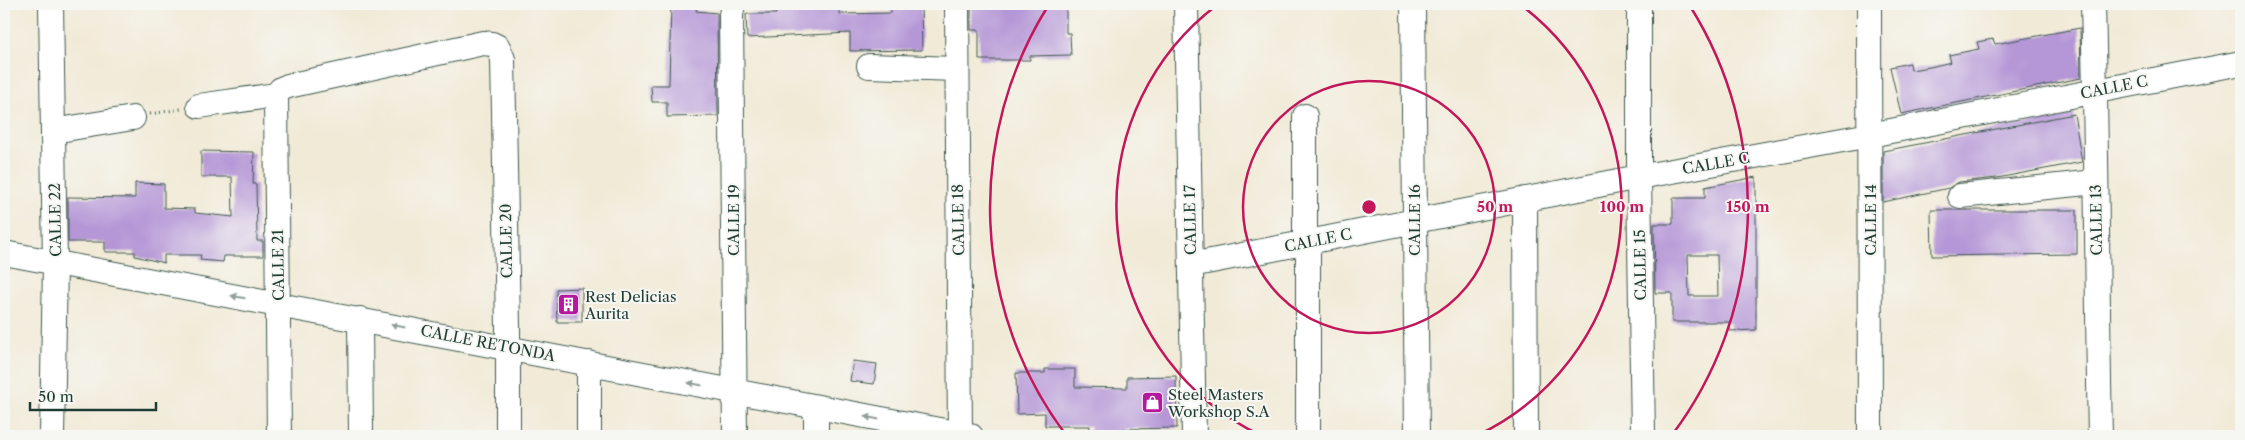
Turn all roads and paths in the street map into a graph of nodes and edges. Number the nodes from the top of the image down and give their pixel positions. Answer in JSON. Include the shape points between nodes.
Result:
{"nodes":[{"id":1,"x":51,"y":4,"type":"edge"},
{"id":2,"x":733,"y":4,"type":"edge"},
{"id":3,"x":957,"y":4,"type":"edge"},
{"id":4,"x":1186,"y":4,"type":"edge"},
{"id":5,"x":1413,"y":4,"type":"edge"},
{"id":6,"x":1639,"y":4,"type":"edge"},
{"id":7,"x":1869,"y":4,"type":"edge"},
{"id":8,"x":2093,"y":4,"type":"edge"},
{"id":9,"x":2241,"y":63,"type":"edge"},
{"id":10,"x":868,"y":66,"type":"dead end"},
{"id":11,"x":956,"y":69,"type":"junction"},
{"id":12,"x":2096,"y":90,"type":"junction"},
{"id":13,"x":276,"y":95,"type":"junction"},
{"id":14,"x":199,"y":106,"type":"joint"},
{"id":15,"x":1305,"y":116,"type":"dead end"},
{"id":16,"x":132,"y":118,"type":"joint"},
{"id":17,"x":53,"y":131,"type":"junction"},
{"id":18,"x":1870,"y":136,"type":"junction"},
{"id":19,"x":1639,"y":176,"type":"junction"},
{"id":20,"x":2096,"y":182,"type":"junction"},
{"id":21,"x":1960,"y":196,"type":"dead end"},
{"id":22,"x":1525,"y":199,"type":"junction"},
{"id":23,"x":1414,"y":220,"type":"junction"},
{"id":24,"x":1306,"y":242,"type":"junction"},
{"id":25,"x":4,"y":253,"type":"edge"},
{"id":26,"x":55,"y":263,"type":"junction"},
{"id":27,"x":1191,"y":265,"type":"junction"},
{"id":28,"x":279,"y":304,"type":"junction"},
{"id":29,"x":360,"y":319,"type":"junction"},
{"id":30,"x":508,"y":348,"type":"junction"},
{"id":31,"x":589,"y":362,"type":"junction"},
{"id":32,"x":734,"y":391,"type":"junction"},
{"id":33,"x":816,"y":407,"type":"junction"},
{"id":34,"x":52,"y":436,"type":"edge"},
{"id":35,"x":279,"y":436,"type":"edge"},
{"id":36,"x":361,"y":436,"type":"edge"},
{"id":37,"x":508,"y":436,"type":"edge"},
{"id":38,"x":588,"y":436,"type":"edge"},
{"id":39,"x":734,"y":436,"type":"edge"},
{"id":40,"x":816,"y":436,"type":"edge"},
{"id":41,"x":964,"y":436,"type":"edge"},
{"id":42,"x":1194,"y":436,"type":"edge"},
{"id":43,"x":1308,"y":436,"type":"edge"},
{"id":44,"x":1417,"y":436,"type":"edge"},
{"id":45,"x":1526,"y":436,"type":"edge"},
{"id":46,"x":1643,"y":436,"type":"edge"},
{"id":47,"x":1870,"y":436,"type":"edge"},
{"id":48,"x":2100,"y":436,"type":"edge"}],
"edges":[{"from":1,"to":17,"type":"street","name":"CALLE 22"},
{"from":2,"to":32,"type":"street","name":"CALLE 19"},
{"from":3,"to":11,"type":"street","name":"CALLE 18"},
{"from":4,"to":27,"type":"street","name":"CALLE 17"},
{"from":5,"to":23,"type":"street","name":"CALLE 16"},
{"from":6,"to":19,"type":"street","name":"CALLE 15"},
{"from":7,"to":18,"type":"street","name":"CALLE 14"},
{"from":8,"to":12,"type":"street","name":"CALLE 13"},
{"from":9,"to":12,"type":"street","name":"CALLE C"},
{"from":10,"to":11,"type":"street"},
{"from":11,"to":41,"type":"street","name":"CALLE 18"},
{"from":12,"to":18,"type":"street","name":"CALLE C"},
{"from":12,"to":20,"type":"street","name":"CALLE 13"},
{"from":13,"to":14,"type":"street"},
{"from":13,"to":28,"type":"street","name":"CALLE 21"},
{"from":13,"to":30,"type":"street","name":"CALLE 20","via":[[288,86],[483,44],[498,47],[502,59]]},
{"from":14,"to":16,"type":"path"},
{"from":15,"to":24,"type":"street"},
{"from":16,"to":17,"type":"street"},
{"from":17,"to":26,"type":"street","name":"CALLE 22"},
{"from":18,"to":19,"type":"street","name":"CALLE C"},
{"from":18,"to":47,"type":"street","name":"CALLE 14"},
{"from":19,"to":22,"type":"street","name":"CALLE C"},
{"from":19,"to":46,"type":"street","name":"CALLE 15"},
{"from":20,"to":21,"type":"street"},
{"from":20,"to":48,"type":"street","name":"CALLE 13"},
{"from":22,"to":23,"type":"street","name":"CALLE C"},
{"from":22,"to":45,"type":"street"},
{"from":23,"to":24,"type":"street","name":"CALLE C"},
{"from":23,"to":44,"type":"street","name":"CALLE 16"},
{"from":24,"to":27,"type":"street","name":"CALLE C"},
{"from":24,"to":43,"type":"street"},
{"from":25,"to":26,"type":"street","name":"CALLE RETONDA"},
{"from":28,"to":26,"type":"street","name":"CALLE RETONDA","one_way":true},
{"from":26,"to":34,"type":"street","name":"CALLE 22"},
{"from":27,"to":42,"type":"street","name":"CALLE 17"},
{"from":28,"to":29,"type":"street","name":"CALLE RETONDA"},
{"from":28,"to":35,"type":"street","name":"CALLE 21"},
{"from":30,"to":29,"type":"street","name":"CALLE RETONDA","one_way":true},
{"from":29,"to":36,"type":"street"},
{"from":30,"to":31,"type":"street","name":"CALLE RETONDA"},
{"from":30,"to":37,"type":"street","name":"CALLE 20"},
{"from":32,"to":31,"type":"street","name":"CALLE RETONDA","one_way":true},
{"from":31,"to":38,"type":"street"},
{"from":32,"to":33,"type":"street","name":"CALLE RETONDA"},
{"from":32,"to":39,"type":"street","name":"CALLE 19"},
{"from":33,"to":40,"type":"street"},
{"from":41,"to":33,"type":"street","name":"CALLE RETONDA","one_way":true}]}
